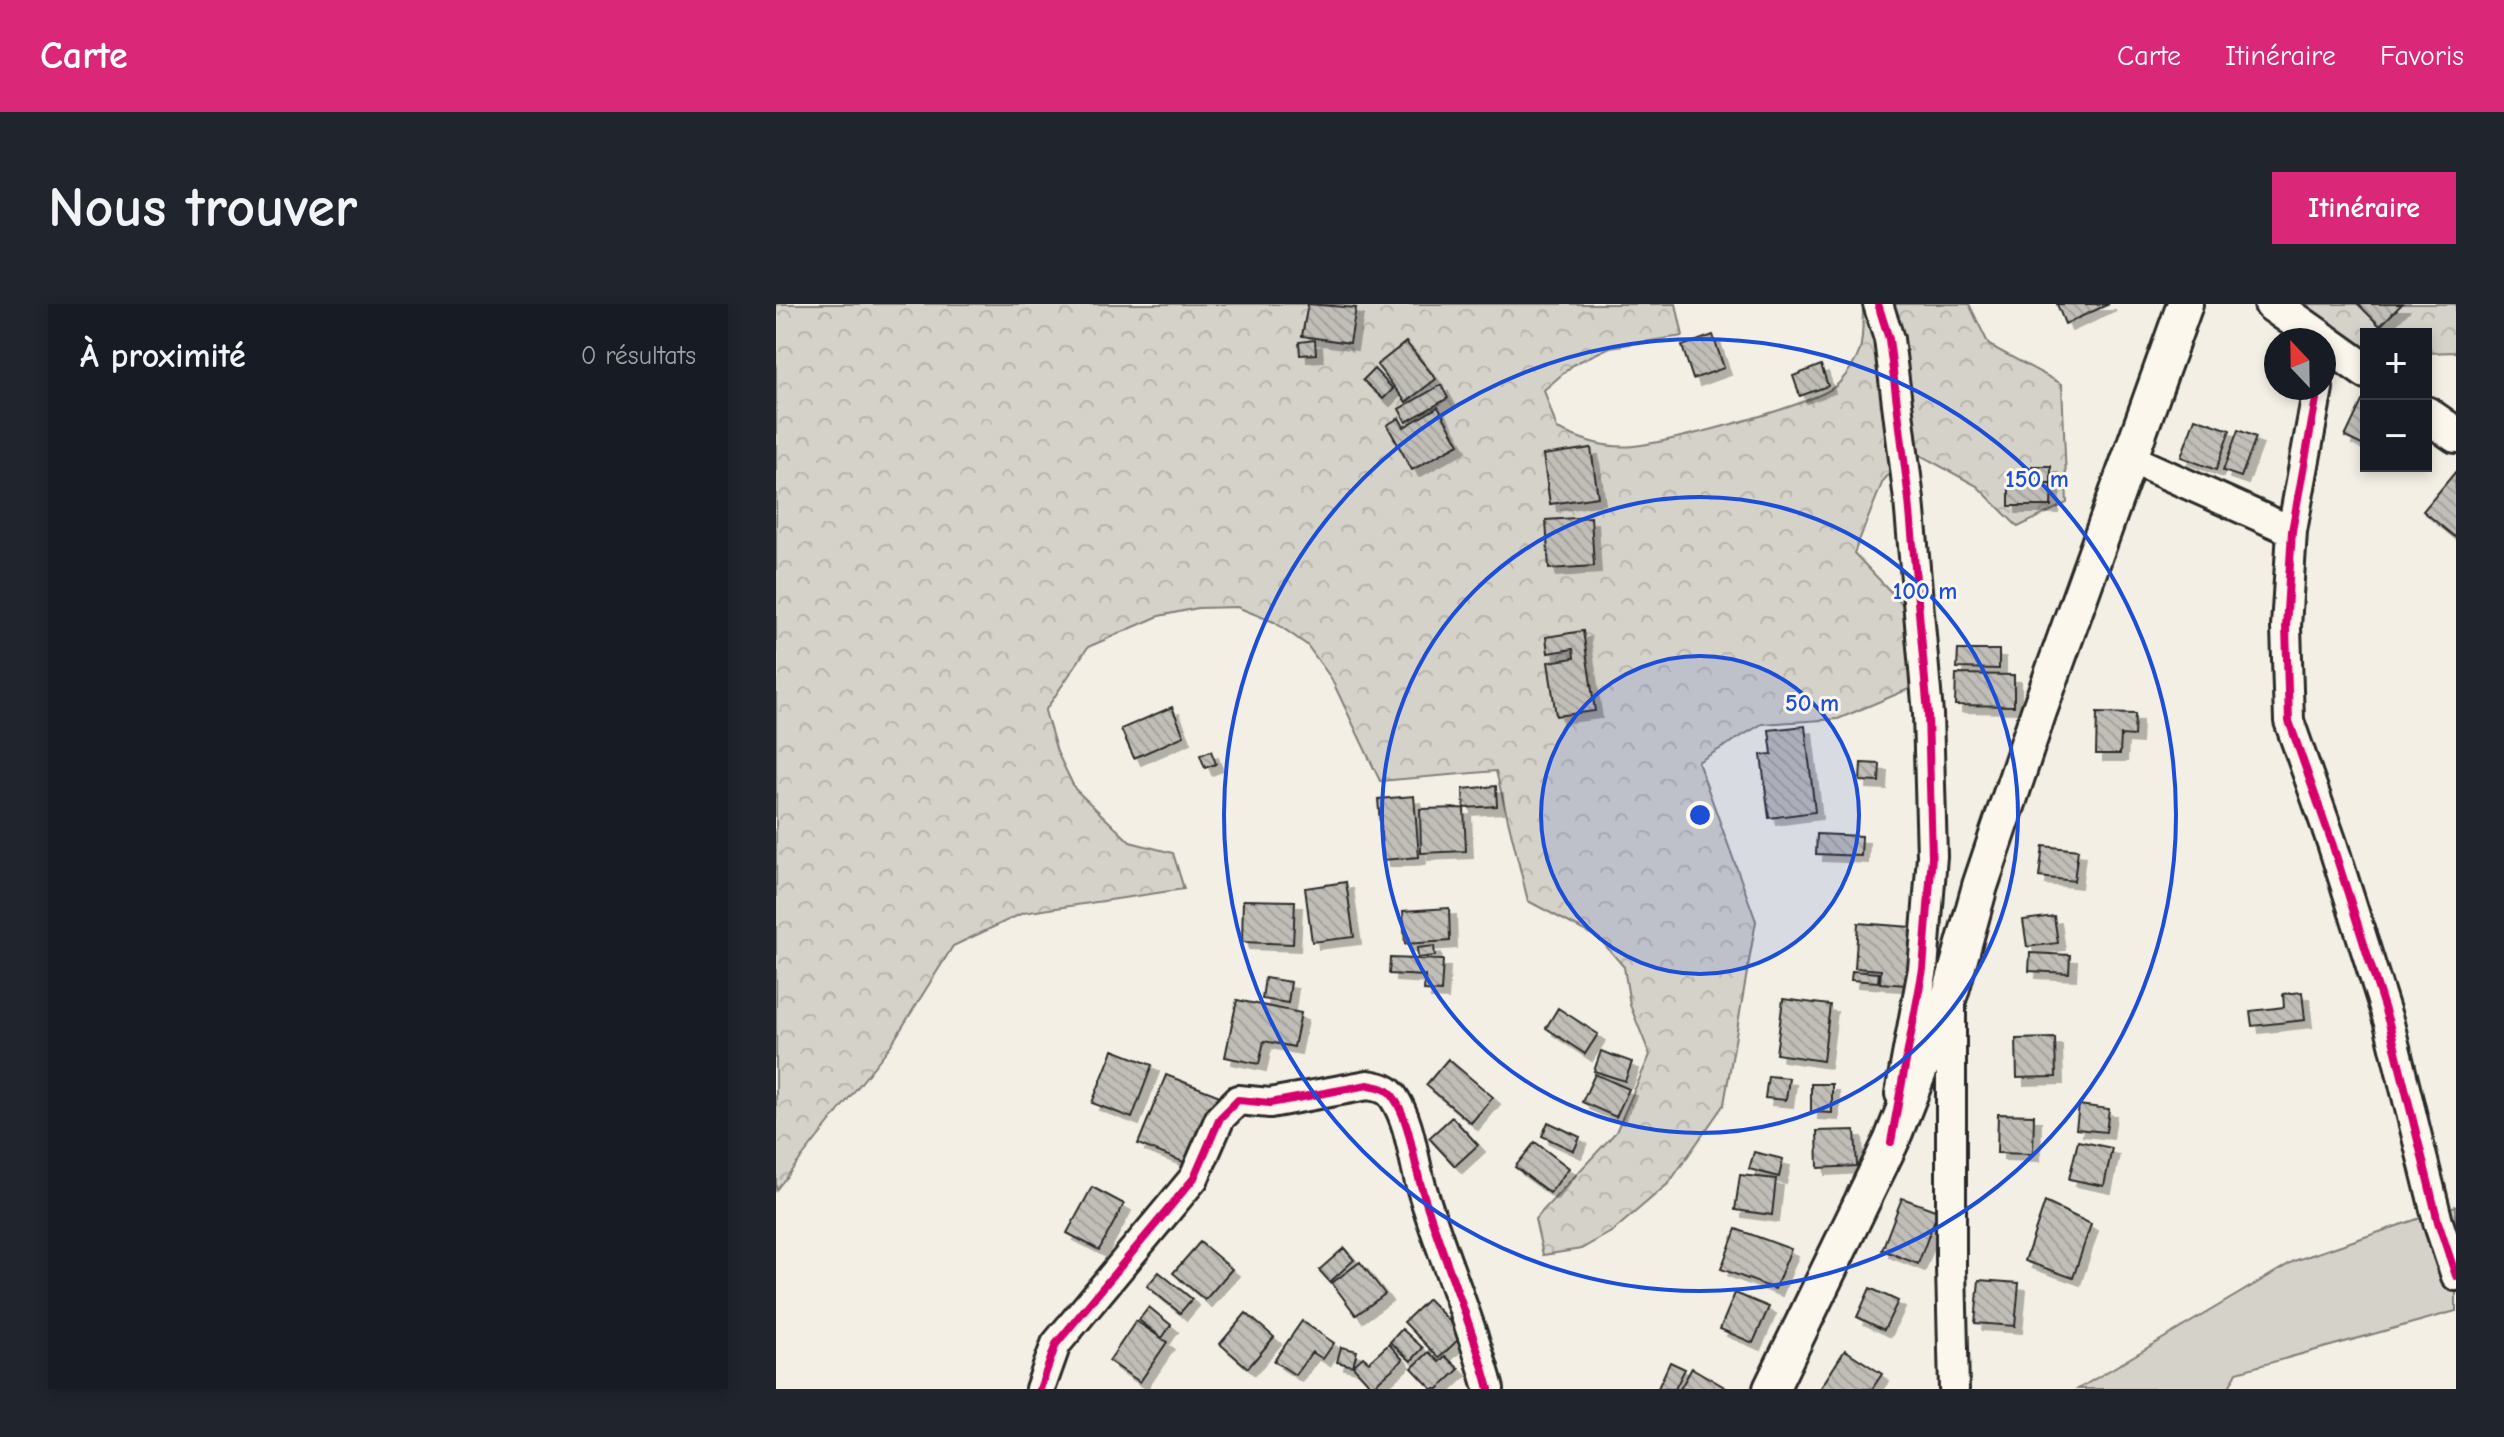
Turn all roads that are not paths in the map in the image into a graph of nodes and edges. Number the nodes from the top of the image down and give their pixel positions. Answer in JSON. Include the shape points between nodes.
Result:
{"nodes":[{"id":1,"x":1878,"y":304,"type":"edge"},
{"id":2,"x":2185,"y":304,"type":"edge"},
{"id":3,"x":2272,"y":304,"type":"edge"},
{"id":4,"x":2302,"y":328,"type":"edge"},
{"id":5,"x":2336,"y":352,"type":"edge"},
{"id":6,"x":2360,"y":367,"type":"edge"},
{"id":7,"x":2316,"y":400,"type":"edge"},
{"id":8,"x":2432,"y":418,"type":"edge"},
{"id":9,"x":2456,"y":435,"type":"edge"},
{"id":10,"x":2131,"y":459,"type":"junction"},
{"id":11,"x":2292,"y":531,"type":"junction"},
{"id":12,"x":1951,"y":991,"type":"junction"},
{"id":13,"x":1891,"y":1142,"type":"junction"},
{"id":14,"x":2456,"y":1276,"type":"edge"},
{"id":15,"x":1040,"y":1389,"type":"edge"},
{"id":16,"x":1489,"y":1389,"type":"edge"},
{"id":17,"x":1771,"y":1389,"type":"edge"},
{"id":18,"x":1954,"y":1389,"type":"edge"}],
"edges":[{"from":1,"to":13,"type":"street","via":[[1889,339],[1909,500],[1928,714],[1932,856],[1923,969]]},
{"from":2,"to":10,"type":"main road"},
{"from":3,"to":4,"type":"main road"},
{"from":5,"to":6,"type":"main road"},
{"from":7,"to":11,"type":"street"},
{"from":8,"to":9,"type":"main road"},
{"from":10,"to":11,"type":"street"},
{"from":10,"to":12,"type":"main road","via":[[2029,740]]},
{"from":11,"to":14,"type":"street","via":[[2286,627],[2289,721],[2389,1023]]},
{"from":12,"to":13,"type":"main road"},
{"from":12,"to":18,"type":"street"},
{"from":13,"to":17,"type":"main road"},
{"from":15,"to":16,"type":"street","via":[[1056,1344],[1194,1178],[1220,1118],[1238,1100],[1270,1103],[1368,1085],[1393,1095],[1401,1110]]}]}
